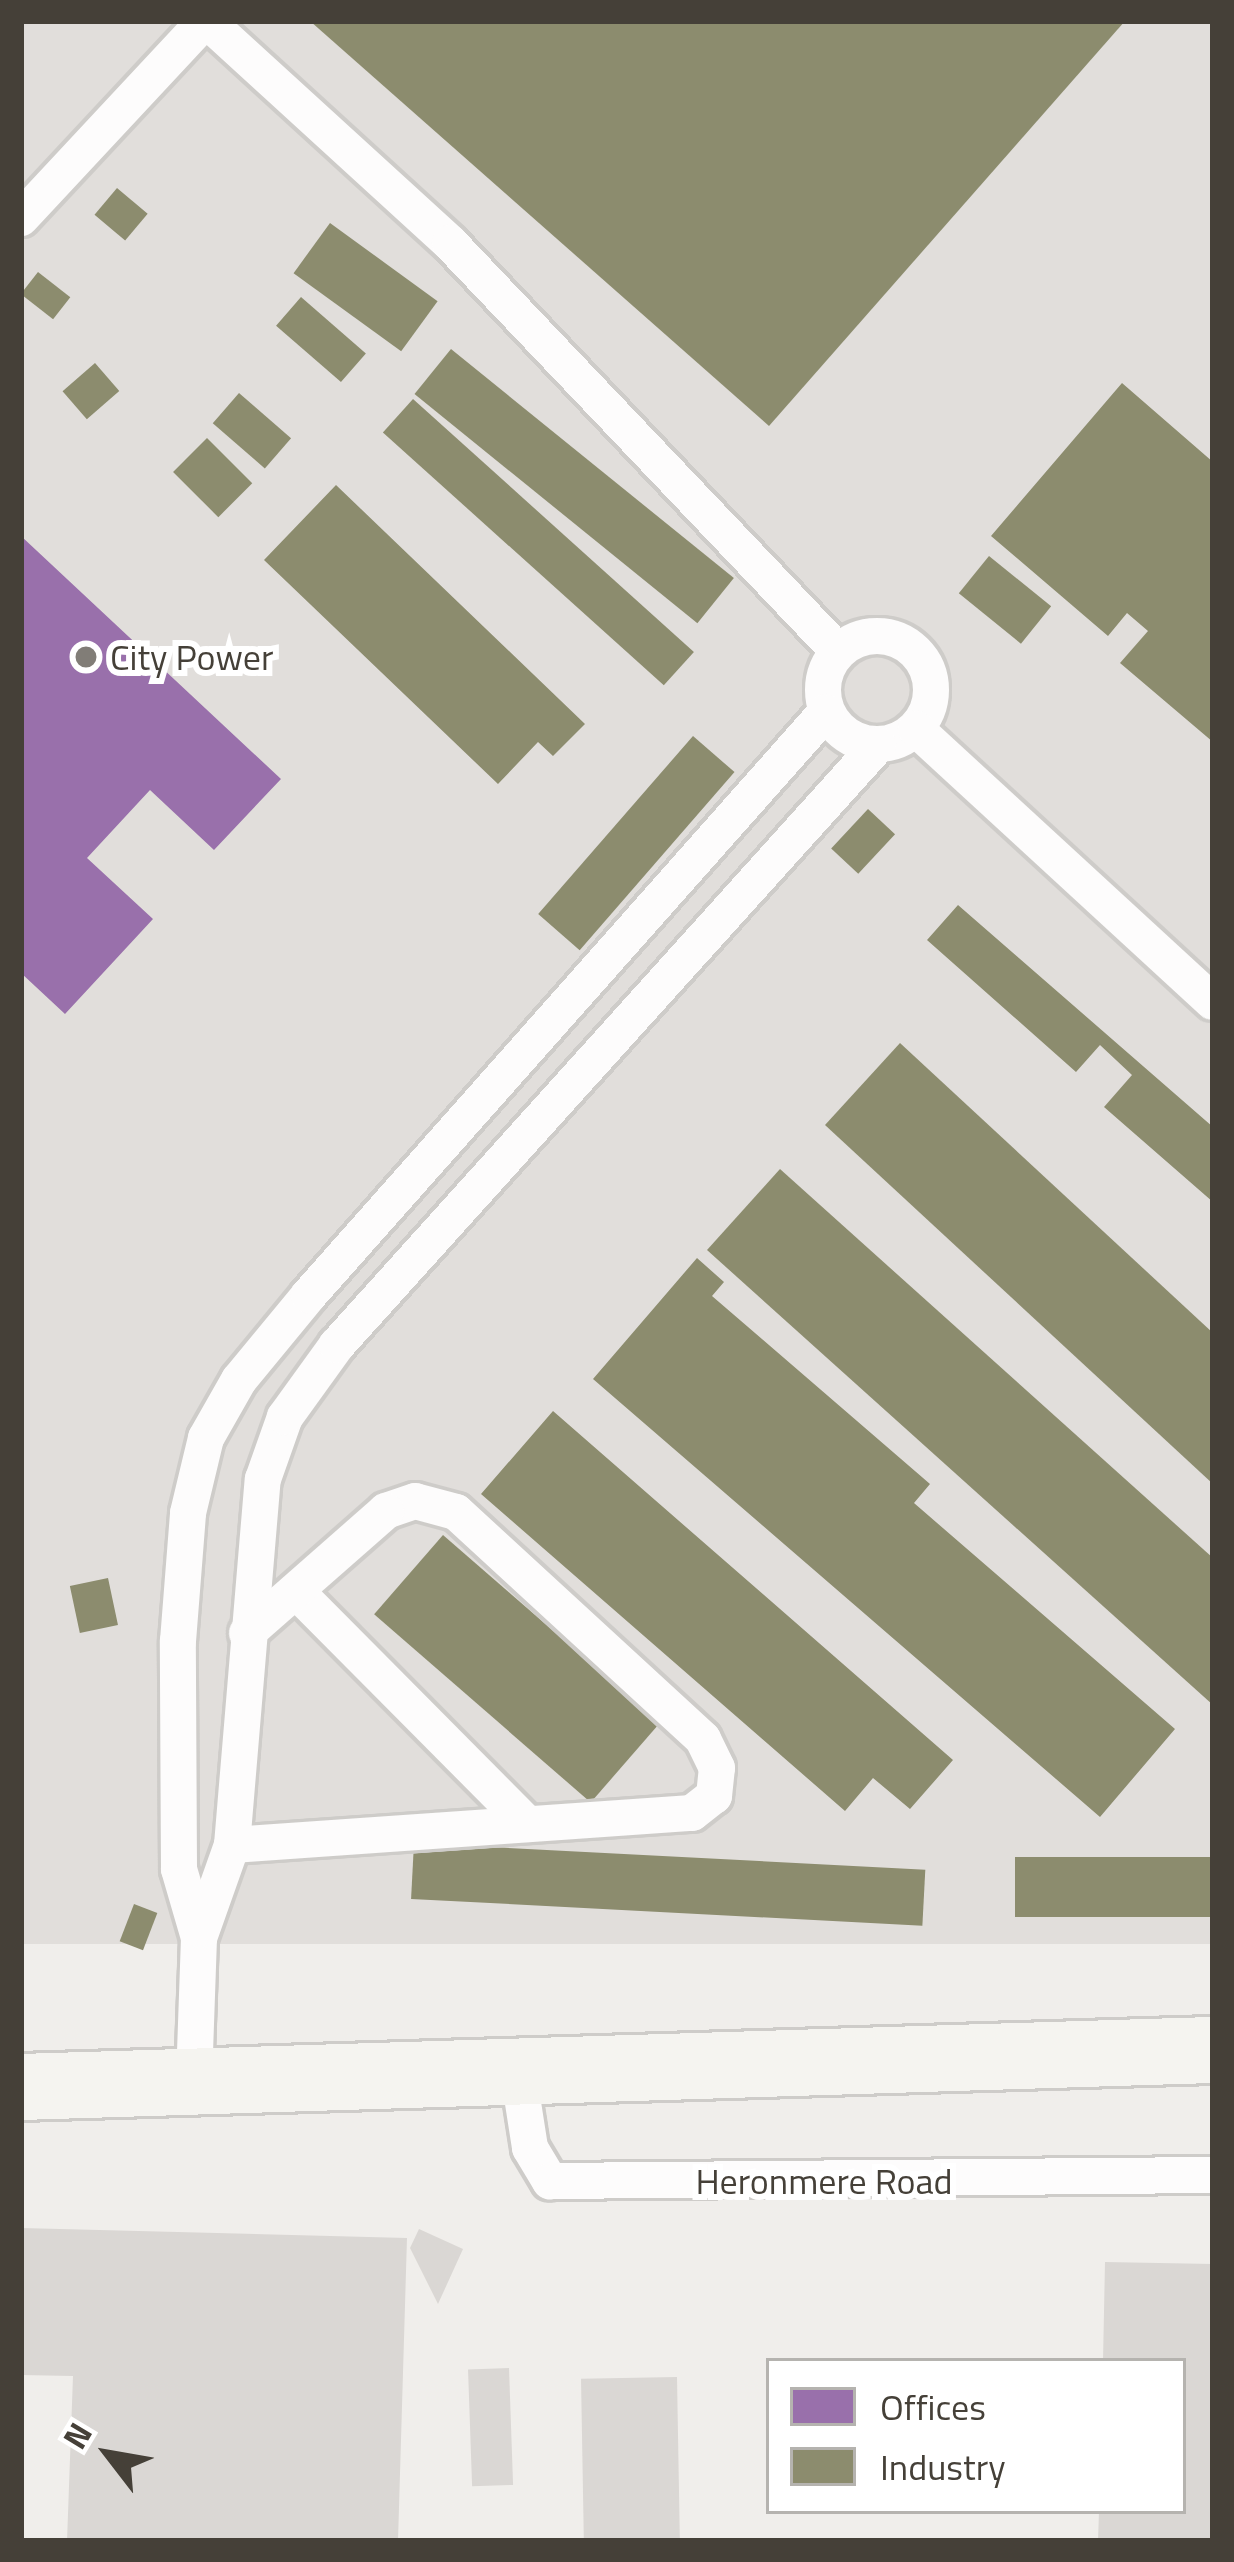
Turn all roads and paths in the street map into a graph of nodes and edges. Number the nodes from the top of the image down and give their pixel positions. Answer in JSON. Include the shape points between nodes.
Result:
{"nodes":[{"id":1,"x":206,"y":21,"type":"edge"},
{"id":2,"x":21,"y":218,"type":"edge"},
{"id":3,"x":838,"y":651,"type":"junction"},
{"id":4,"x":826,"y":712,"type":"junction"},
{"id":5,"x":916,"y":729,"type":"junction"},
{"id":6,"x":878,"y":745,"type":"junction"},
{"id":7,"x":1211,"y":998,"type":"edge"},
{"id":8,"x":296,"y":1591,"type":"junction"},
{"id":9,"x":247,"y":1633,"type":"junction"},
{"id":10,"x":527,"y":1824,"type":"junction"},
{"id":11,"x":232,"y":1845,"type":"junction"},
{"id":12,"x":200,"y":1938,"type":"junction"},
{"id":13,"x":1213,"y":2050,"type":"edge"},
{"id":14,"x":518,"y":2072,"type":"junction"},
{"id":15,"x":194,"y":2081,"type":"junction"},
{"id":16,"x":21,"y":2087,"type":"edge"},
{"id":17,"x":1213,"y":2175,"type":"edge"}],
"edges":[{"from":1,"to":2,"type":"lane"},
{"from":1,"to":3,"type":"lane","via":[[450,243]]},
{"from":3,"to":4,"type":"lane","via":[[826,670]]},
{"from":3,"to":5,"type":"lane","via":[[877,635],[916,650],[932,690]]},
{"from":4,"to":6,"type":"lane","via":[[856,741]]},
{"from":4,"to":12,"type":"lane","via":[[309,1295],[238,1380],[206,1438],[188,1513],[178,1640],[179,1869]]},
{"from":5,"to":6,"type":"lane"},
{"from":5,"to":7,"type":"lane"},
{"from":6,"to":9,"type":"lane","via":[[337,1345],[285,1417],[263,1479]]},
{"from":8,"to":9,"type":"lane"},
{"from":8,"to":10,"type":"lane"},
{"from":8,"to":10,"type":"lane","via":[[386,1511],[415,1501],[456,1512],[703,1739],[717,1768],[714,1796],[692,1813]]},
{"from":9,"to":11,"type":"lane"},
{"from":10,"to":11,"type":"lane"},
{"from":11,"to":12,"type":"lane"},
{"from":12,"to":15,"type":"lane"},
{"from":13,"to":14,"type":"street"},
{"from":14,"to":15,"type":"street"},
{"from":14,"to":17,"type":"lane","name":"Heronmere Road","via":[[530,2148],[550,2181]]},
{"from":15,"to":16,"type":"street"}]}
